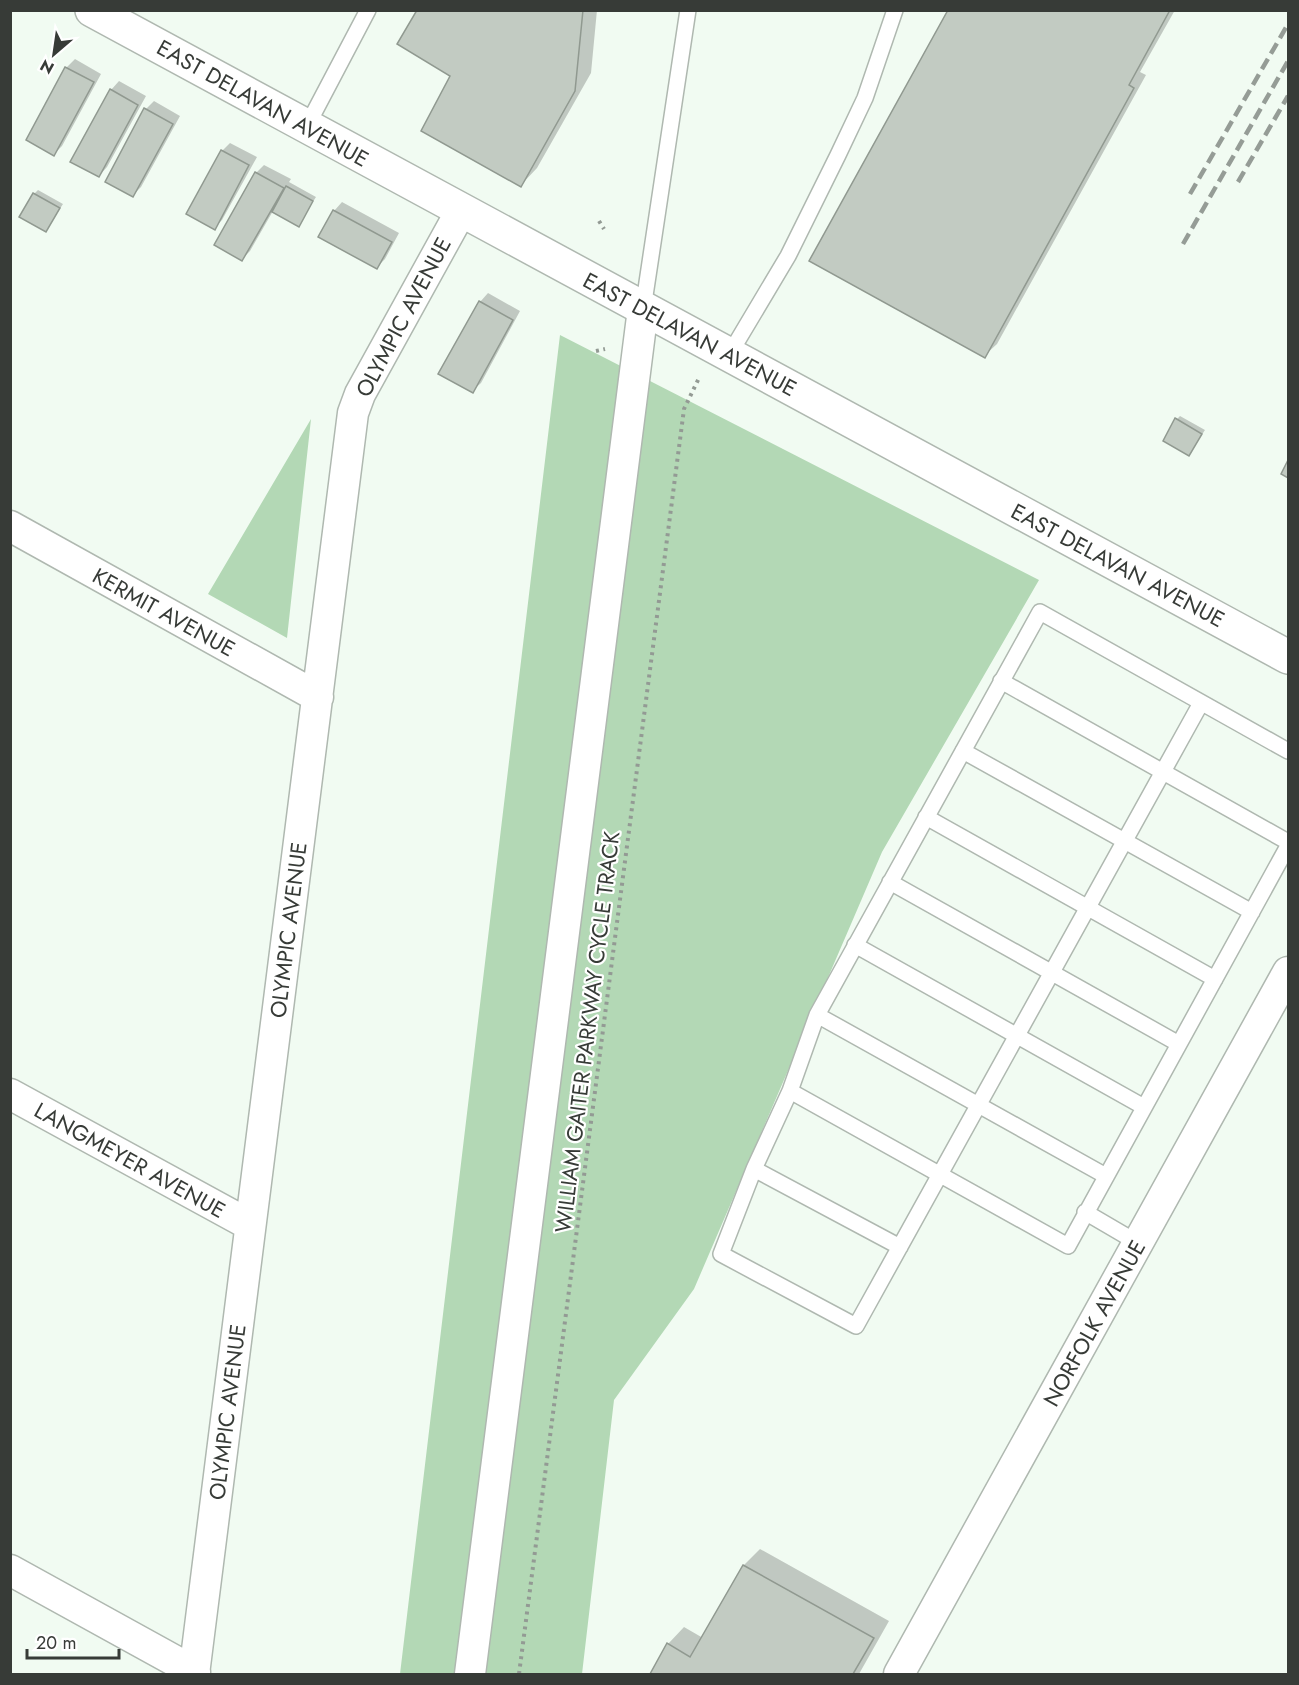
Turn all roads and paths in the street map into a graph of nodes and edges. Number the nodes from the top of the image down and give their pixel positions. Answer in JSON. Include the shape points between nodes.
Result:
{"nodes":[{"id":1,"x":92,"y":10,"type":"edge"},
{"id":2,"x":368,"y":10,"type":"edge"},
{"id":3,"x":688,"y":10,"type":"edge"},
{"id":4,"x":895,"y":10,"type":"edge"},
{"id":5,"x":307,"y":126,"type":"junction"},
{"id":6,"x":460,"y":211,"type":"junction"},
{"id":7,"x":599,"y":220,"type":"dead end"},
{"id":8,"x":604,"y":229,"type":"dead end"},
{"id":9,"x":644,"y":309,"type":"junction"},
{"id":10,"x":605,"y":349,"type":"dead end"},
{"id":11,"x":596,"y":351,"type":"dead end"},
{"id":12,"x":729,"y":355,"type":"junction"},
{"id":13,"x":690,"y":394,"type":"dead end"},
{"id":14,"x":10,"y":526,"type":"edge"},
{"id":15,"x":1288,"y":657,"type":"edge"},
{"id":16,"x":1001,"y":681,"type":"junction"},
{"id":17,"x":318,"y":698,"type":"junction"},
{"id":18,"x":1201,"y":703,"type":"junction"},
{"id":19,"x":963,"y":751,"type":"junction"},
{"id":20,"x":1288,"y":751,"type":"edge"},
{"id":21,"x":1162,"y":772,"type":"junction"},
{"id":22,"x":926,"y":817,"type":"junction"},
{"id":23,"x":1124,"y":842,"type":"junction"},
{"id":24,"x":1288,"y":844,"type":"edge"},
{"id":25,"x":1285,"y":862,"type":"edge"},
{"id":26,"x":890,"y":882,"type":"junction"},
{"id":27,"x":1087,"y":908,"type":"junction"},
{"id":28,"x":1252,"y":912,"type":"junction"},
{"id":29,"x":855,"y":945,"type":"junction"},
{"id":30,"x":1288,"y":972,"type":"edge"},
{"id":31,"x":1051,"y":973,"type":"junction"},
{"id":32,"x":1215,"y":979,"type":"junction"},
{"id":33,"x":817,"y":1015,"type":"junction"},
{"id":34,"x":1017,"y":1036,"type":"junction"},
{"id":35,"x":1179,"y":1044,"type":"junction"},
{"id":36,"x":790,"y":1091,"type":"junction"},
{"id":37,"x":10,"y":1094,"type":"edge"},
{"id":38,"x":978,"y":1106,"type":"junction"},
{"id":39,"x":1144,"y":1107,"type":"junction"},
{"id":40,"x":754,"y":1169,"type":"junction"},
{"id":41,"x":939,"y":1175,"type":"junction"},
{"id":42,"x":1106,"y":1176,"type":"junction"},
{"id":43,"x":1085,"y":1212,"type":"junction"},
{"id":44,"x":250,"y":1225,"type":"junction"},
{"id":45,"x":1138,"y":1243,"type":"junction"},
{"id":46,"x":900,"y":1247,"type":"junction"},
{"id":47,"x":10,"y":1570,"type":"edge"},
{"id":48,"x":194,"y":1673,"type":"edge"},
{"id":49,"x":471,"y":1674,"type":"edge"},
{"id":50,"x":519,"y":1674,"type":"edge"},
{"id":51,"x":898,"y":1674,"type":"edge"}],
"edges":[{"from":1,"to":5,"type":"street","name":"EAST DELAVAN AVENUE"},
{"from":2,"to":5,"type":"lane"},
{"from":3,"to":9,"type":"lane"},
{"from":4,"to":12,"type":"lane","via":[[865,98],[838,155],[788,256]]},
{"from":5,"to":6,"type":"street","name":"EAST DELAVAN AVENUE"},
{"from":6,"to":9,"type":"street","name":"EAST DELAVAN AVENUE"},
{"from":6,"to":17,"type":"street","name":"OLYMPIC AVENUE","via":[[353,413]]},
{"from":7,"to":8,"type":"path"},
{"from":9,"to":12,"type":"street","name":"EAST DELAVAN AVENUE"},
{"from":9,"to":49,"type":"street"},
{"from":10,"to":11,"type":"path"},
{"from":12,"to":15,"type":"street","name":"EAST DELAVAN AVENUE"},
{"from":13,"to":50,"type":"path","name":"WILLIAM GAITER PARKWAY CYCLE TRACK","via":[[684,409]]},
{"from":14,"to":17,"type":"street","name":"KERMIT AVENUE"},
{"from":16,"to":18,"type":"lane","via":[[1040,612]]},
{"from":16,"to":19,"type":"lane"},
{"from":16,"to":21,"type":"lane"},
{"from":17,"to":44,"type":"street","name":"OLYMPIC AVENUE"},
{"from":18,"to":20,"type":"lane"},
{"from":18,"to":21,"type":"lane"},
{"from":19,"to":22,"type":"lane"},
{"from":19,"to":23,"type":"lane"},
{"from":21,"to":23,"type":"lane"},
{"from":21,"to":24,"type":"lane"},
{"from":22,"to":26,"type":"lane"},
{"from":22,"to":27,"type":"lane"},
{"from":23,"to":27,"type":"lane"},
{"from":23,"to":28,"type":"lane"},
{"from":24,"to":25,"type":"lane"},
{"from":25,"to":28,"type":"lane"},
{"from":26,"to":29,"type":"lane"},
{"from":26,"to":31,"type":"lane"},
{"from":27,"to":31,"type":"lane"},
{"from":27,"to":32,"type":"lane"},
{"from":28,"to":32,"type":"lane"},
{"from":29,"to":33,"type":"lane"},
{"from":29,"to":34,"type":"lane"},
{"from":30,"to":45,"type":"street","name":"NORFOLK AVENUE"},
{"from":31,"to":34,"type":"lane"},
{"from":31,"to":35,"type":"lane"},
{"from":32,"to":35,"type":"lane"},
{"from":33,"to":36,"type":"lane"},
{"from":33,"to":38,"type":"lane"},
{"from":34,"to":38,"type":"lane"},
{"from":34,"to":39,"type":"lane"},
{"from":35,"to":39,"type":"lane"},
{"from":36,"to":40,"type":"lane"},
{"from":36,"to":41,"type":"lane"},
{"from":37,"to":44,"type":"street","name":"LANGMEYER AVENUE"},
{"from":38,"to":41,"type":"lane"},
{"from":38,"to":42,"type":"lane"},
{"from":39,"to":42,"type":"lane"},
{"from":40,"to":46,"type":"lane"},
{"from":40,"to":46,"type":"lane","via":[[721,1254],[856,1326]]},
{"from":41,"to":43,"type":"lane","via":[[1068,1246]]},
{"from":41,"to":46,"type":"lane"},
{"from":42,"to":43,"type":"lane"},
{"from":43,"to":45,"type":"lane"},
{"from":44,"to":48,"type":"street","name":"OLYMPIC AVENUE"},
{"from":45,"to":51,"type":"street","name":"NORFOLK AVENUE"},
{"from":47,"to":48,"type":"street"}]}
